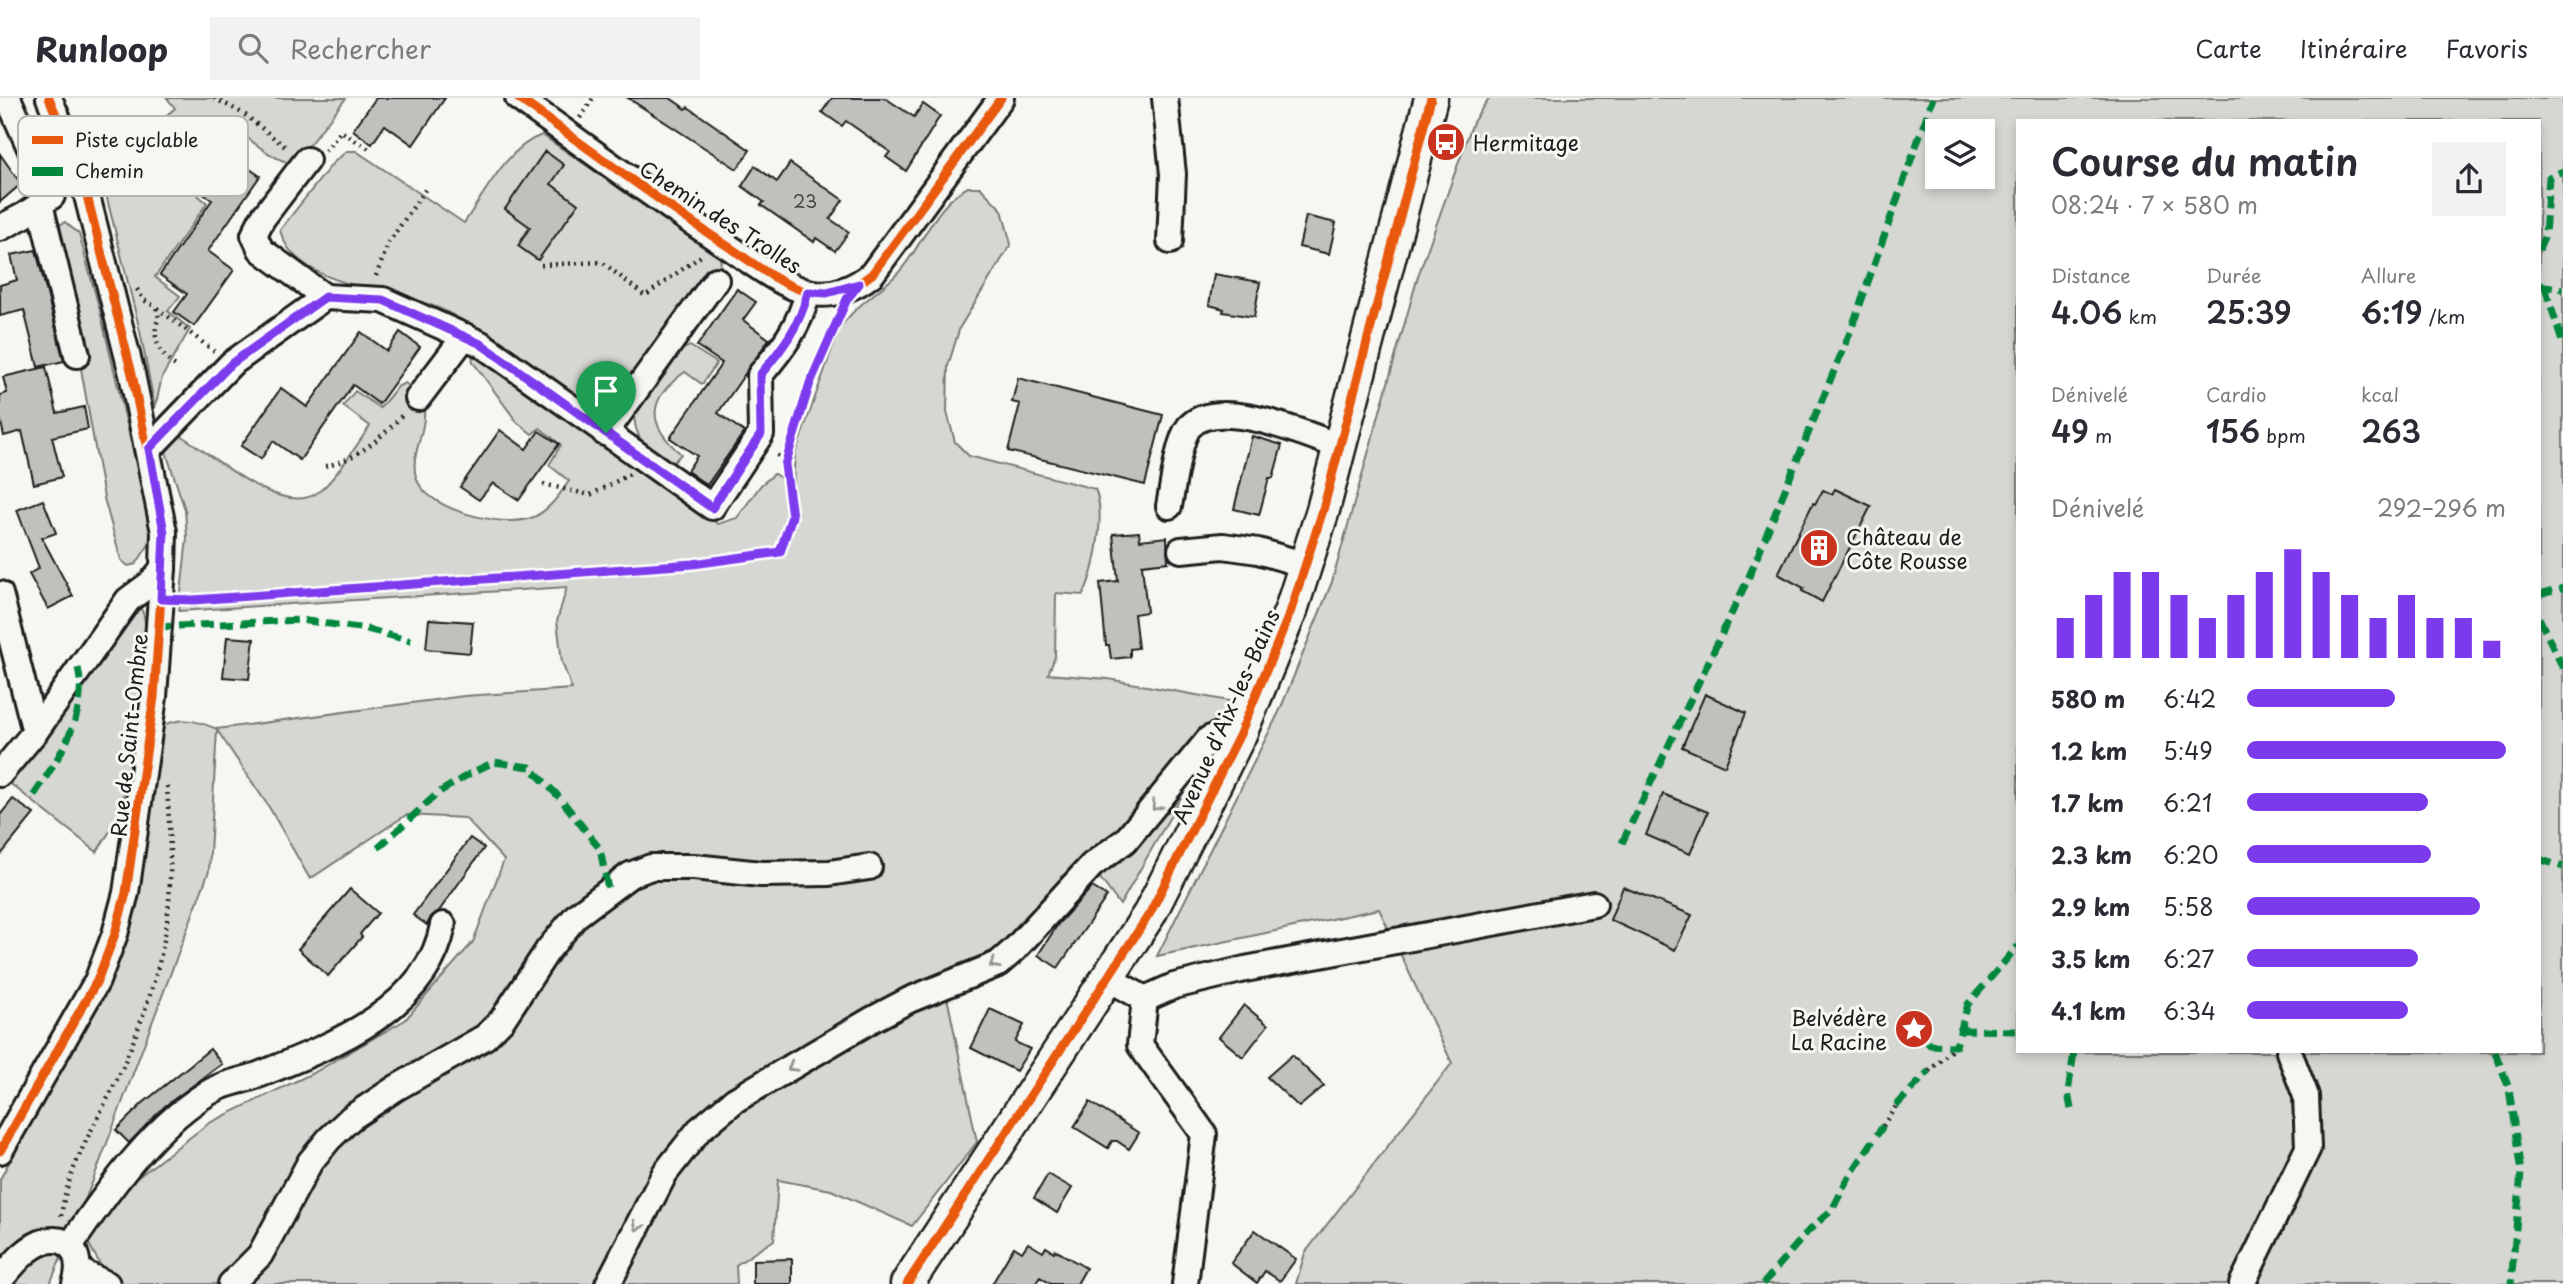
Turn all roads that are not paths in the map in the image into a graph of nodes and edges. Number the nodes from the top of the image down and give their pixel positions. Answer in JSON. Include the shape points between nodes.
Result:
{"nodes":[{"id":1,"x":8,"y":98,"type":"edge"},
{"id":2,"x":49,"y":98,"type":"edge"},
{"id":3,"x":519,"y":98,"type":"edge"},
{"id":4,"x":1001,"y":98,"type":"edge"},
{"id":5,"x":1165,"y":98,"type":"edge"},
{"id":6,"x":1431,"y":98,"type":"edge"},
{"id":7,"x":57,"y":116,"type":"edge"},
{"id":8,"x":18,"y":126,"type":"edge"},
{"id":9,"x":307,"y":160,"type":"road end"},
{"id":10,"x":44,"y":196,"type":"edge"},
{"id":11,"x":51,"y":196,"type":"edge"},
{"id":12,"x":87,"y":196,"type":"edge"},
{"id":13,"x":45,"y":200,"type":"junction"},
{"id":14,"x":0,"y":228,"type":"edge"},
{"id":15,"x":1170,"y":241,"type":"dead end"},
{"id":16,"x":716,"y":280,"type":"dead end"},
{"id":17,"x":808,"y":292,"type":"junction"},
{"id":18,"x":325,"y":297,"type":"junction"},
{"id":19,"x":465,"y":337,"type":"junction"},
{"id":20,"x":77,"y":355,"type":"dead end"},
{"id":21,"x":418,"y":398,"type":"road end"},
{"id":22,"x":606,"y":433,"type":"junction"},
{"id":23,"x":1339,"y":446,"type":"junction"},
{"id":24,"x":149,"y":449,"type":"junction"},
{"id":25,"x":1169,"y":506,"type":"dead end"},
{"id":26,"x":1181,"y":550,"type":"dead end"},
{"id":27,"x":1306,"y":565,"type":"junction"},
{"id":28,"x":163,"y":568,"type":"junction"},
{"id":29,"x":0,"y":594,"type":"edge"},
{"id":30,"x":35,"y":732,"type":"junction"},
{"id":31,"x":1240,"y":734,"type":"junction"},
{"id":32,"x":1,"y":772,"type":"edge"},
{"id":33,"x":869,"y":867,"type":"dead end"},
{"id":34,"x":1594,"y":904,"type":"dead end"},
{"id":35,"x":443,"y":925,"type":"dead end"},
{"id":36,"x":1110,"y":979,"type":"junction"},
{"id":37,"x":1145,"y":999,"type":"junction"},
{"id":38,"x":2289,"y":1053,"type":"edge"},
{"id":39,"x":0,"y":1151,"type":"edge"},
{"id":40,"x":65,"y":1244,"type":"junction"},
{"id":41,"x":77,"y":1277,"type":"edge"},
{"id":42,"x":0,"y":1280,"type":"edge"},
{"id":43,"x":107,"y":1284,"type":"edge"},
{"id":44,"x":231,"y":1284,"type":"edge"},
{"id":45,"x":608,"y":1284,"type":"edge"},
{"id":46,"x":907,"y":1284,"type":"edge"},
{"id":47,"x":1185,"y":1284,"type":"edge"},
{"id":48,"x":2242,"y":1284,"type":"edge"}],
"edges":[{"from":1,"to":8,"type":"street"},
{"from":2,"to":7,"type":"street","name":"Rue de Saint-Ombre"},
{"from":3,"to":17,"type":"street","name":"Chemin des Trolles","via":[[710,235]]},
{"from":4,"to":17,"type":"street","name":"Chemin des Trolles","via":[[883,262],[859,284],[827,293]]},
{"from":5,"to":15,"type":"street","via":[[1172,174]]},
{"from":6,"to":23,"type":"main road","name":"Avenue d'Aix-les-Bains"},
{"from":9,"to":18,"type":"street","via":[[254,235],[261,250]]},
{"from":10,"to":13,"type":"street"},
{"from":11,"to":13,"type":"street"},
{"from":12,"to":24,"type":"street","name":"Rue de Saint-Ombre"},
{"from":13,"to":14,"type":"street"},
{"from":13,"to":20,"type":"street"},
{"from":16,"to":22,"type":"street"},
{"from":17,"to":22,"type":"street","via":[[803,315],[789,341],[760,375],[761,434],[712,508]]},
{"from":18,"to":19,"type":"street","via":[[383,300]]},
{"from":18,"to":24,"type":"street","via":[[231,364]]},
{"from":19,"to":21,"type":"street"},
{"from":19,"to":22,"type":"street"},
{"from":23,"to":25,"type":"street","via":[[1247,415],[1204,418],[1189,428],[1182,445]]},
{"from":23,"to":27,"type":"main road","name":"Avenue d'Aix-les-Bains"},
{"from":24,"to":28,"type":"street","name":"Rue de Saint-Ombre","via":[[164,532]]},
{"from":26,"to":27,"type":"street","via":[[1223,546]]},
{"from":27,"to":31,"type":"main road","name":"Avenue d'Aix-les-Bains"},
{"from":28,"to":30,"type":"street","via":[[128,600]]},
{"from":28,"to":39,"type":"street","name":"Rue de Saint-Ombre","via":[[154,697],[134,847],[115,934],[97,981]]},
{"from":29,"to":30,"type":"street"},
{"from":30,"to":32,"type":"street"},
{"from":31,"to":36,"type":"main road","name":"Avenue d'Aix-les-Bains","via":[[1150,913]]},
{"from":31,"to":45,"type":"street","one_way":true,"via":[[1224,733],[1209,739],[1126,840],[1092,865],[998,964],[873,1018],[735,1100],[699,1130],[665,1173]]},
{"from":33,"to":44,"type":"street","via":[[761,874],[651,867],[608,889],[577,915],[485,1037],[396,1088],[329,1139],[310,1162],[260,1255]]},
{"from":34,"to":37,"type":"street","via":[[1245,969],[1174,986]]},
{"from":35,"to":40,"type":"street","via":[[435,954],[413,986],[387,1011],[335,1042],[217,1088],[184,1112],[122,1174]]},
{"from":36,"to":37,"type":"street"},
{"from":36,"to":46,"type":"main road","name":"Avenue d'Aix-les-Bains"},
{"from":37,"to":47,"type":"street","via":[[1140,1045],[1204,1134]]},
{"from":38,"to":48,"type":"street","via":[[2306,1096],[2308,1148]]},
{"from":40,"to":41,"type":"street","via":[[79,1259]]},
{"from":40,"to":42,"type":"street","via":[[46,1241],[17,1260]]},
{"from":41,"to":43,"type":"street"}]}
